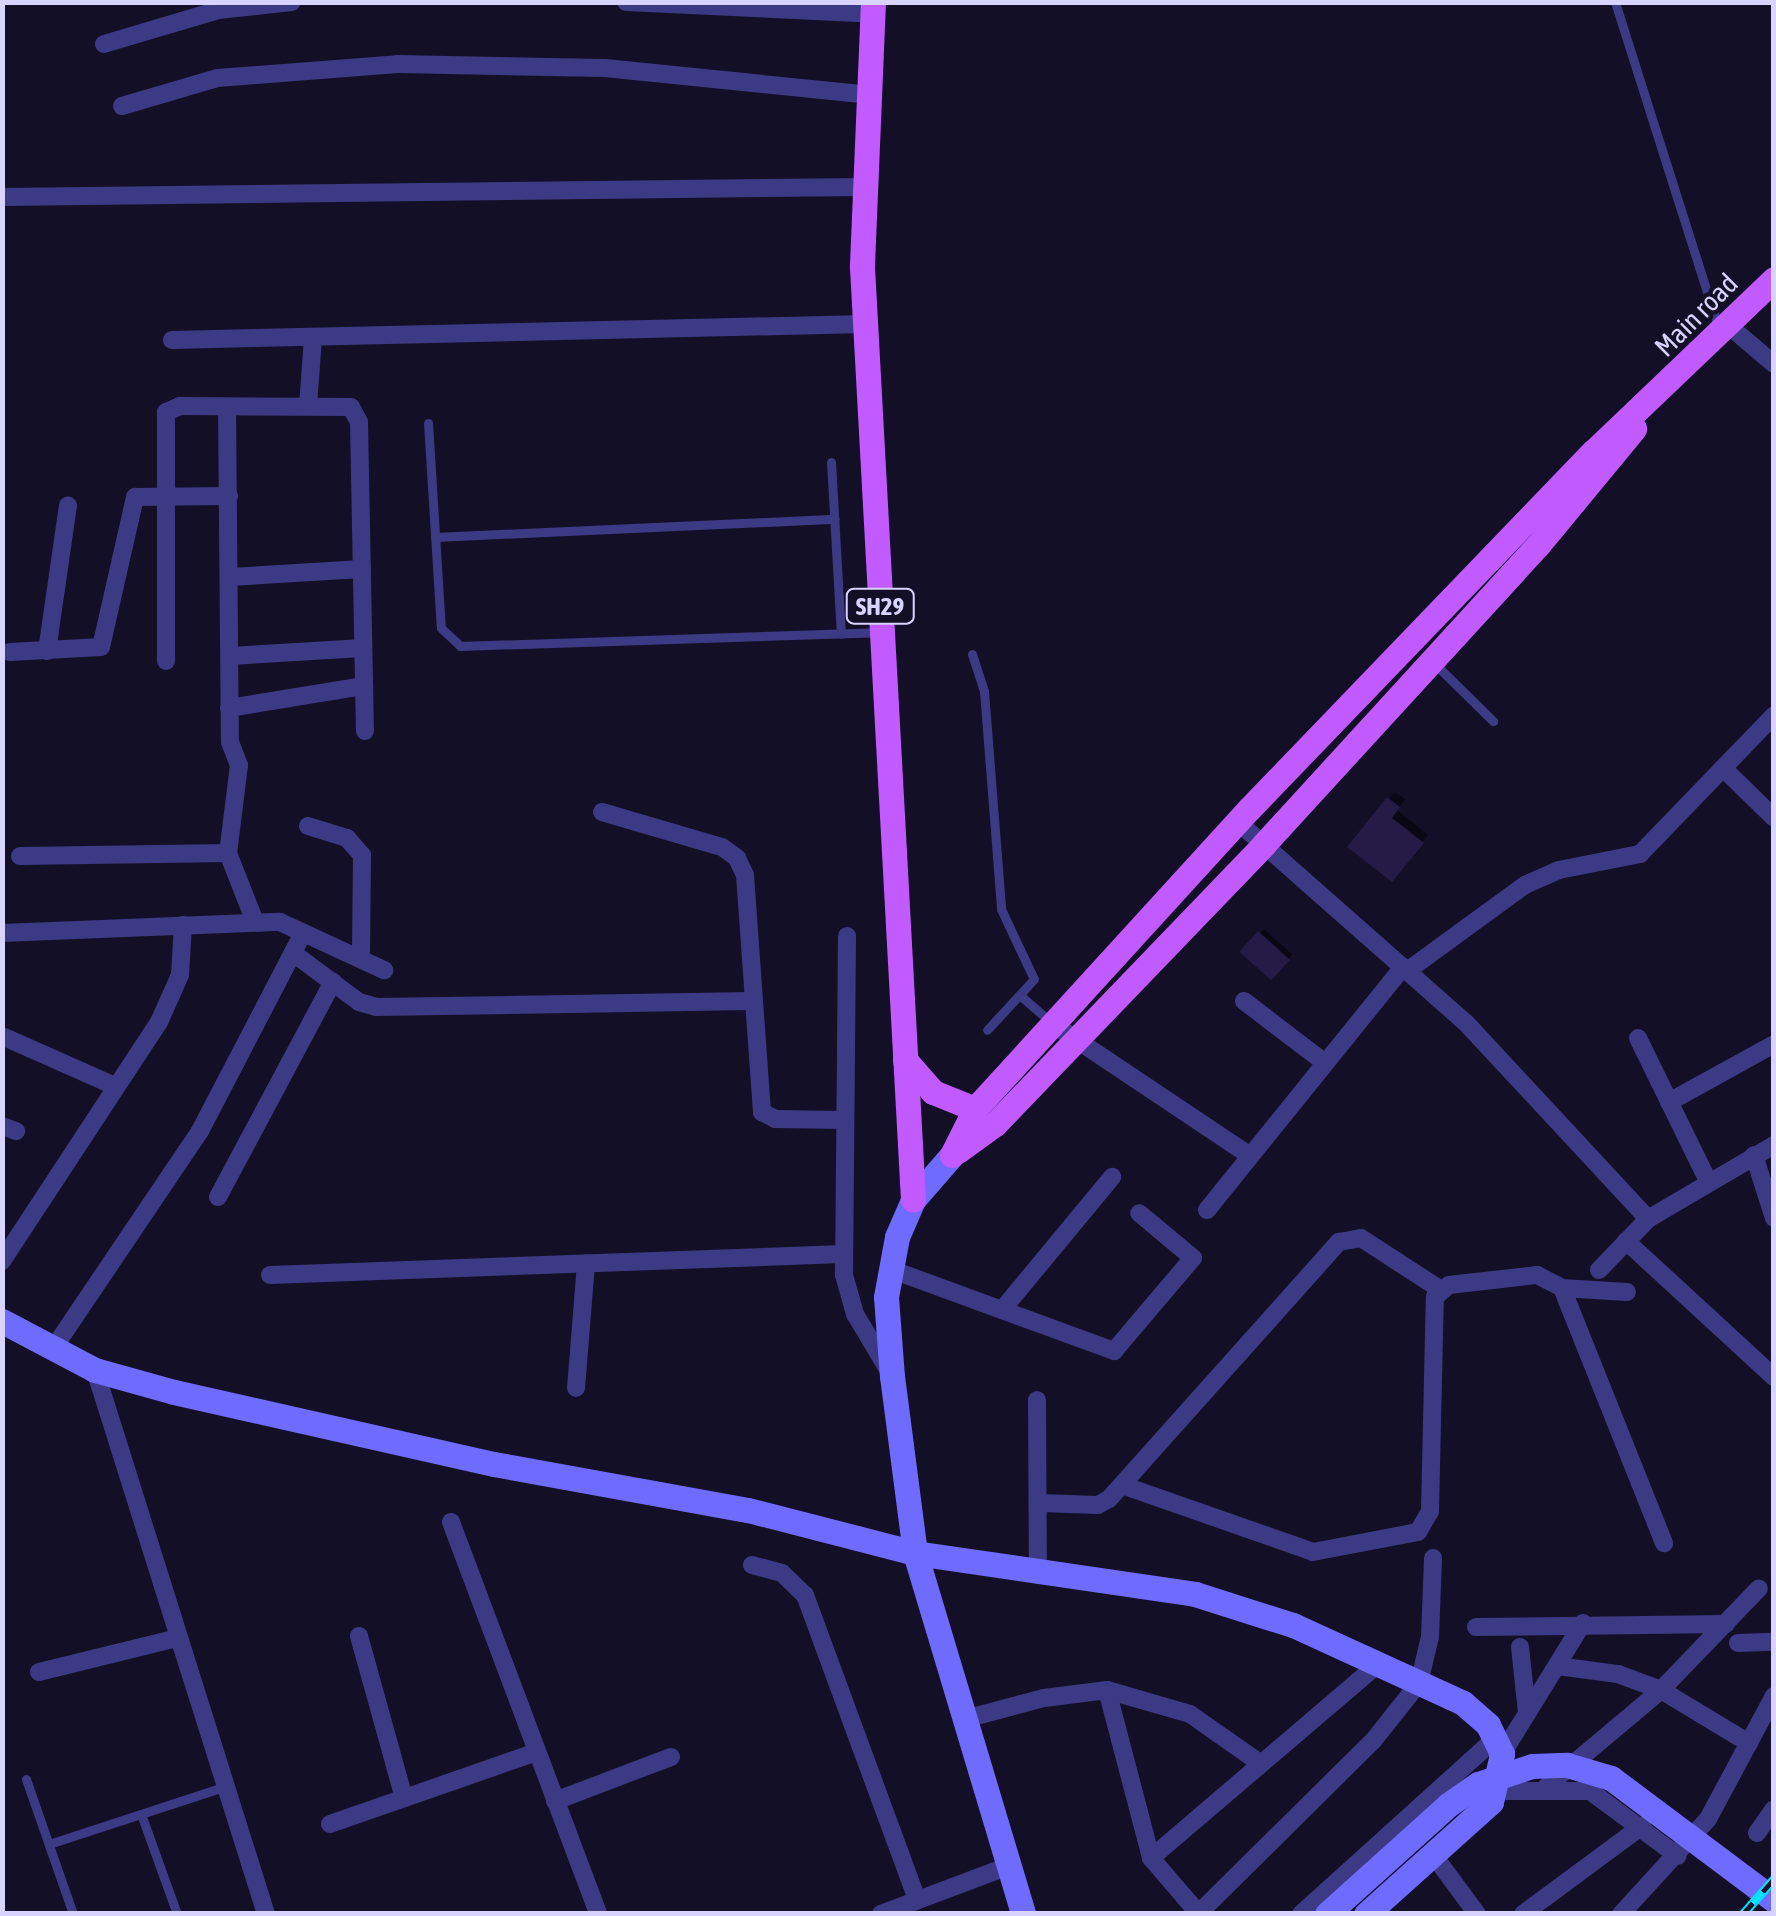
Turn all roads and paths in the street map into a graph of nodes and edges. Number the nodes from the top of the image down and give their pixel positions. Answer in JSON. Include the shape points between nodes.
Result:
{"nodes":[{"id":1,"x":292,"y":2,"type":"edge"},
{"id":2,"x":626,"y":2,"type":"edge"},
{"id":3,"x":1614,"y":2,"type":"edge"},
{"id":4,"x":868,"y":9,"type":"edge"},
{"id":5,"x":104,"y":44,"type":"dead end"},
{"id":6,"x":870,"y":95,"type":"junction"},
{"id":7,"x":122,"y":106,"type":"dead end"},
{"id":8,"x":863,"y":188,"type":"junction"},
{"id":9,"x":2,"y":198,"type":"edge"},
{"id":10,"x":1774,"y":279,"type":"edge"},
{"id":11,"x":865,"y":324,"type":"junction"},
{"id":12,"x":1725,"y":331,"type":"junction"},
{"id":13,"x":313,"y":338,"type":"junction"},
{"id":14,"x":172,"y":340,"type":"dead end"},
{"id":15,"x":1774,"y":364,"type":"edge"},
{"id":16,"x":1661,"y":393,"type":"junction"},
{"id":17,"x":308,"y":406,"type":"junction"},
{"id":18,"x":227,"y":407,"type":"junction"},
{"id":19,"x":428,"y":424,"type":"dead end"},
{"id":20,"x":831,"y":462,"type":"dead end"},
{"id":21,"x":166,"y":494,"type":"junction"},
{"id":22,"x":229,"y":496,"type":"junction"},
{"id":23,"x":68,"y":506,"type":"dead end"},
{"id":24,"x":835,"y":519,"type":"junction"},
{"id":25,"x":435,"y":537,"type":"junction"},
{"id":26,"x":362,"y":570,"type":"junction"},
{"id":27,"x":231,"y":576,"type":"junction"},
{"id":28,"x":881,"y":632,"type":"junction"},
{"id":29,"x":841,"y":634,"type":"junction"},
{"id":30,"x":363,"y":648,"type":"junction"},
{"id":31,"x":47,"y":651,"type":"junction"},
{"id":32,"x":10,"y":652,"type":"dead end"},
{"id":33,"x":972,"y":654,"type":"dead end"},
{"id":34,"x":231,"y":656,"type":"junction"},
{"id":35,"x":166,"y":661,"type":"dead end"},
{"id":36,"x":1432,"y":661,"type":"junction"},
{"id":37,"x":364,"y":686,"type":"junction"},
{"id":38,"x":230,"y":708,"type":"junction"},
{"id":39,"x":1774,"y":715,"type":"edge"},
{"id":40,"x":1493,"y":721,"type":"dead end"},
{"id":41,"x":365,"y":732,"type":"dead end"},
{"id":42,"x":1723,"y":768,"type":"junction"},
{"id":43,"x":602,"y":812,"type":"dead end"},
{"id":44,"x":1774,"y":818,"type":"edge"},
{"id":45,"x":1238,"y":822,"type":"junction"},
{"id":46,"x":308,"y":826,"type":"dead end"},
{"id":47,"x":1264,"y":844,"type":"junction"},
{"id":48,"x":228,"y":852,"type":"junction"},
{"id":49,"x":20,"y":856,"type":"dead end"},
{"id":50,"x":255,"y":922,"type":"junction"},
{"id":51,"x":182,"y":925,"type":"junction"},
{"id":52,"x":2,"y":933,"type":"edge"},
{"id":53,"x":304,"y":933,"type":"junction"},
{"id":54,"x":847,"y":936,"type":"dead end"},
{"id":55,"x":293,"y":953,"type":"junction"},
{"id":56,"x":361,"y":959,"type":"junction"},
{"id":57,"x":1405,"y":969,"type":"junction"},
{"id":58,"x":384,"y":970,"type":"dead end"},
{"id":59,"x":334,"y":982,"type":"junction"},
{"id":60,"x":1022,"y":997,"type":"junction"},
{"id":61,"x":751,"y":1001,"type":"junction"},
{"id":62,"x":1244,"y":1001,"type":"dead end"},
{"id":63,"x":1053,"y":1024,"type":"junction"},
{"id":64,"x":988,"y":1030,"type":"dead end"},
{"id":65,"x":2,"y":1036,"type":"edge"},
{"id":66,"x":1638,"y":1038,"type":"dead end"},
{"id":67,"x":1075,"y":1043,"type":"junction"},
{"id":68,"x":1774,"y":1044,"type":"edge"},
{"id":69,"x":906,"y":1060,"type":"junction"},
{"id":70,"x":1325,"y":1063,"type":"junction"},
{"id":71,"x":115,"y":1086,"type":"junction"},
{"id":72,"x":1669,"y":1102,"type":"junction"},
{"id":73,"x":975,"y":1109,"type":"junction"},
{"id":74,"x":844,"y":1120,"type":"junction"},
{"id":75,"x":1774,"y":1145,"type":"edge"},
{"id":76,"x":952,"y":1155,"type":"junction"},
{"id":77,"x":1754,"y":1155,"type":"junction"},
{"id":78,"x":1250,"y":1156,"type":"junction"},
{"id":79,"x":1112,"y":1177,"type":"dead end"},
{"id":80,"x":1708,"y":1180,"type":"junction"},
{"id":81,"x":218,"y":1197,"type":"dead end"},
{"id":82,"x":913,"y":1200,"type":"junction"},
{"id":83,"x":1206,"y":1210,"type":"dead end"},
{"id":84,"x":1139,"y":1213,"type":"dead end"},
{"id":85,"x":1774,"y":1218,"type":"edge"},
{"id":86,"x":1648,"y":1219,"type":"junction"},
{"id":87,"x":1626,"y":1242,"type":"junction"},
{"id":88,"x":843,"y":1254,"type":"junction"},
{"id":89,"x":2,"y":1261,"type":"edge"},
{"id":90,"x":586,"y":1263,"type":"junction"},
{"id":91,"x":890,"y":1270,"type":"junction"},
{"id":92,"x":1599,"y":1270,"type":"dead end"},
{"id":93,"x":270,"y":1275,"type":"dead end"},
{"id":94,"x":1562,"y":1288,"type":"junction"},
{"id":95,"x":1441,"y":1290,"type":"junction"},
{"id":96,"x":1627,"y":1292,"type":"dead end"},
{"id":97,"x":1002,"y":1310,"type":"junction"},
{"id":98,"x":2,"y":1320,"type":"edge"},
{"id":99,"x":55,"y":1346,"type":"junction"},
{"id":100,"x":95,"y":1370,"type":"junction"},
{"id":101,"x":892,"y":1376,"type":"junction"},
{"id":102,"x":1774,"y":1376,"type":"edge"},
{"id":103,"x":576,"y":1388,"type":"dead end"},
{"id":104,"x":1037,"y":1400,"type":"dead end"},
{"id":105,"x":1122,"y":1485,"type":"junction"},
{"id":106,"x":1040,"y":1503,"type":"junction"},
{"id":107,"x":451,"y":1522,"type":"dead end"},
{"id":108,"x":1664,"y":1543,"type":"dead end"},
{"id":109,"x":915,"y":1553,"type":"junction"},
{"id":110,"x":1433,"y":1558,"type":"dead end"},
{"id":111,"x":752,"y":1565,"type":"dead end"},
{"id":112,"x":1038,"y":1572,"type":"junction"},
{"id":113,"x":1759,"y":1588,"type":"dead end"},
{"id":114,"x":1583,"y":1623,"type":"junction"},
{"id":115,"x":1726,"y":1624,"type":"junction"},
{"id":116,"x":1476,"y":1627,"type":"dead end"},
{"id":117,"x":358,"y":1636,"type":"dead end"},
{"id":118,"x":177,"y":1638,"type":"junction"},
{"id":119,"x":1774,"y":1642,"type":"edge"},
{"id":120,"x":1738,"y":1643,"type":"dead end"},
{"id":121,"x":1520,"y":1647,"type":"dead end"},
{"id":122,"x":1378,"y":1664,"type":"junction"},
{"id":123,"x":1557,"y":1666,"type":"junction"},
{"id":124,"x":39,"y":1672,"type":"dead end"},
{"id":125,"x":1418,"y":1682,"type":"junction"},
{"id":126,"x":1107,"y":1690,"type":"junction"},
{"id":127,"x":1662,"y":1690,"type":"junction"},
{"id":128,"x":1774,"y":1696,"type":"edge"},
{"id":129,"x":1527,"y":1713,"type":"junction"},
{"id":130,"x":965,"y":1719,"type":"junction"},
{"id":131,"x":1750,"y":1743,"type":"junction"},
{"id":132,"x":1498,"y":1746,"type":"junction"},
{"id":133,"x":537,"y":1752,"type":"junction"},
{"id":134,"x":671,"y":1757,"type":"dead end"},
{"id":135,"x":1260,"y":1763,"type":"junction"},
{"id":136,"x":26,"y":1780,"type":"dead end"},
{"id":137,"x":1547,"y":1786,"type":"junction"},
{"id":138,"x":223,"y":1787,"type":"junction"},
{"id":139,"x":1494,"y":1791,"type":"junction"},
{"id":140,"x":404,"y":1798,"type":"junction"},
{"id":141,"x":556,"y":1801,"type":"junction"},
{"id":142,"x":1774,"y":1810,"type":"edge"},
{"id":143,"x":141,"y":1814,"type":"junction"},
{"id":144,"x":330,"y":1824,"type":"dead end"},
{"id":145,"x":1642,"y":1826,"type":"junction"},
{"id":146,"x":1757,"y":1833,"type":"dead end"},
{"id":147,"x":49,"y":1844,"type":"junction"},
{"id":148,"x":1678,"y":1856,"type":"junction"},
{"id":149,"x":1435,"y":1857,"type":"junction"},
{"id":150,"x":1151,"y":1858,"type":"junction"},
{"id":151,"x":1009,"y":1866,"type":"junction"},
{"id":152,"x":917,"y":1900,"type":"junction"},
{"id":153,"x":1774,"y":1900,"type":"edge"},
{"id":154,"x":1198,"y":1913,"type":"edge"},
{"id":155,"x":73,"y":1914,"type":"edge"},
{"id":156,"x":177,"y":1914,"type":"edge"},
{"id":157,"x":266,"y":1914,"type":"edge"},
{"id":158,"x":598,"y":1914,"type":"edge"},
{"id":159,"x":880,"y":1914,"type":"edge"},
{"id":160,"x":1023,"y":1914,"type":"edge"},
{"id":161,"x":1301,"y":1914,"type":"edge"},
{"id":162,"x":1328,"y":1914,"type":"edge"},
{"id":163,"x":1366,"y":1914,"type":"edge"},
{"id":164,"x":1476,"y":1914,"type":"edge"},
{"id":165,"x":1523,"y":1914,"type":"edge"},
{"id":166,"x":1621,"y":1914,"type":"edge"}],
"edges":[{"from":1,"to":5,"type":"street","via":[[218,10]]},
{"from":2,"to":4,"type":"street"},
{"from":3,"to":12,"type":"lane"},
{"from":4,"to":6,"type":"main road","number":"SH29"},
{"from":6,"to":7,"type":"street","via":[[605,68],[397,64],[217,78]]},
{"from":6,"to":8,"type":"main road","number":"SH29"},
{"from":8,"to":9,"type":"street"},
{"from":8,"to":11,"type":"main road","number":"SH29"},
{"from":10,"to":12,"type":"main road","name":"Main road"},
{"from":11,"to":13,"type":"street"},
{"from":11,"to":28,"type":"main road","number":"SH29"},
{"from":12,"to":15,"type":"street"},
{"from":12,"to":16,"type":"main road","name":"Main road"},
{"from":13,"to":14,"type":"street"},
{"from":13,"to":17,"type":"street"},
{"from":16,"to":36,"type":"main road","via":[[1596,478]]},
{"from":16,"to":45,"type":"main road","via":[[1593,452]]},
{"from":17,"to":18,"type":"street"},
{"from":17,"to":26,"type":"street","via":[[346,406],[356,413]]},
{"from":18,"to":21,"type":"street","via":[[166,412]]},
{"from":18,"to":22,"type":"street"},
{"from":19,"to":25,"type":"lane"},
{"from":20,"to":24,"type":"lane"},
{"from":21,"to":22,"type":"street"},
{"from":21,"to":31,"type":"street","via":[[140,494],[130,503],[101,647]]},
{"from":21,"to":35,"type":"street"},
{"from":22,"to":27,"type":"street"},
{"from":23,"to":31,"type":"street"},
{"from":24,"to":25,"type":"lane"},
{"from":24,"to":29,"type":"lane"},
{"from":25,"to":29,"type":"lane","via":[[441,628],[460,646]]},
{"from":26,"to":27,"type":"street"},
{"from":26,"to":30,"type":"street"},
{"from":27,"to":34,"type":"street"},
{"from":28,"to":29,"type":"lane"},
{"from":28,"to":69,"type":"main road","number":"SH29"},
{"from":30,"to":34,"type":"street"},
{"from":30,"to":37,"type":"street"},
{"from":31,"to":32,"type":"street"},
{"from":33,"to":60,"type":"lane","via":[[984,692],[1000,910],[1034,979]]},
{"from":34,"to":38,"type":"street"},
{"from":36,"to":40,"type":"lane"},
{"from":36,"to":47,"type":"main road"},
{"from":37,"to":38,"type":"street"},
{"from":37,"to":41,"type":"street"},
{"from":38,"to":48,"type":"street","via":[[230,742],[239,764]]},
{"from":39,"to":42,"type":"street"},
{"from":42,"to":44,"type":"street"},
{"from":42,"to":57,"type":"street","via":[[1640,854],[1559,870],[1526,885]]},
{"from":43,"to":61,"type":"street","via":[[722,847],[737,858],[745,875]]},
{"from":45,"to":47,"type":"street"},
{"from":45,"to":63,"type":"main road"},
{"from":46,"to":56,"type":"street","via":[[347,838],[362,855]]},
{"from":47,"to":57,"type":"street"},
{"from":47,"to":67,"type":"main road"},
{"from":48,"to":49,"type":"street"},
{"from":48,"to":50,"type":"street"},
{"from":50,"to":51,"type":"street"},
{"from":50,"to":53,"type":"street","via":[[280,922]]},
{"from":51,"to":52,"type":"street"},
{"from":51,"to":71,"type":"street","via":[[173,995]]},
{"from":53,"to":55,"type":"street"},
{"from":53,"to":56,"type":"street"},
{"from":54,"to":74,"type":"street"},
{"from":55,"to":59,"type":"street"},
{"from":55,"to":99,"type":"street","via":[[200,1131]]},
{"from":56,"to":58,"type":"street"},
{"from":57,"to":70,"type":"street"},
{"from":57,"to":86,"type":"street","via":[[1467,1024]]},
{"from":59,"to":61,"type":"street","via":[[376,1007]]},
{"from":59,"to":81,"type":"street"},
{"from":60,"to":63,"type":"lane"},
{"from":60,"to":64,"type":"lane"},
{"from":61,"to":74,"type":"street","via":[[762,1112],[775,1119]]},
{"from":62,"to":70,"type":"street"},
{"from":63,"to":67,"type":"street"},
{"from":63,"to":73,"type":"main road"},
{"from":65,"to":71,"type":"street"},
{"from":66,"to":72,"type":"street"},
{"from":67,"to":76,"type":"main road","via":[[995,1124]]},
{"from":67,"to":78,"type":"street"},
{"from":68,"to":72,"type":"street"},
{"from":69,"to":73,"type":"main road","via":[[933,1092]]},
{"from":69,"to":82,"type":"main road","number":"SH29"},
{"from":70,"to":78,"type":"street"},
{"from":71,"to":89,"type":"street"},
{"from":72,"to":80,"type":"street"},
{"from":73,"to":76,"type":"main road"},
{"from":74,"to":88,"type":"street"},
{"from":75,"to":77,"type":"street"},
{"from":76,"to":82,"type":"main road"},
{"from":77,"to":80,"type":"street"},
{"from":77,"to":85,"type":"street"},
{"from":78,"to":83,"type":"street"},
{"from":79,"to":97,"type":"street"},
{"from":80,"to":86,"type":"street"},
{"from":82,"to":91,"type":"main road"},
{"from":84,"to":97,"type":"street","via":[[1193,1258],[1120,1348],[1106,1350]]},
{"from":86,"to":87,"type":"street"},
{"from":87,"to":92,"type":"street"},
{"from":87,"to":102,"type":"street"},
{"from":88,"to":90,"type":"street"},
{"from":88,"to":101,"type":"street","via":[[855,1314]]},
{"from":90,"to":93,"type":"street"},
{"from":90,"to":103,"type":"street"},
{"from":91,"to":97,"type":"street"},
{"from":91,"to":101,"type":"main road"},
{"from":94,"to":95,"type":"street","via":[[1537,1275]]},
{"from":94,"to":96,"type":"street"},
{"from":94,"to":108,"type":"street"},
{"from":95,"to":105,"type":"street","via":[[1362,1238],[1339,1242]]},
{"from":95,"to":105,"type":"street","via":[[1430,1309],[1430,1511],[1418,1532],[1313,1552]]},
{"from":98,"to":99,"type":"main road"},
{"from":99,"to":100,"type":"main road"},
{"from":100,"to":109,"type":"main road","via":[[494,1464],[748,1510]]},
{"from":100,"to":118,"type":"street"},
{"from":101,"to":109,"type":"main road"},
{"from":104,"to":106,"type":"street"},
{"from":105,"to":106,"type":"street","via":[[1098,1505]]},
{"from":106,"to":112,"type":"street"},
{"from":107,"to":133,"type":"street"},
{"from":109,"to":112,"type":"main road"},
{"from":109,"to":130,"type":"main road"},
{"from":110,"to":125,"type":"street","via":[[1430,1637]]},
{"from":111,"to":152,"type":"street","via":[[782,1572],[805,1595]]},
{"from":112,"to":122,"type":"main road","via":[[1196,1594],[1293,1625]]},
{"from":113,"to":115,"type":"street"},
{"from":114,"to":115,"type":"street"},
{"from":114,"to":116,"type":"street"},
{"from":114,"to":123,"type":"street"},
{"from":115,"to":127,"type":"street"},
{"from":117,"to":140,"type":"street"},
{"from":118,"to":124,"type":"street"},
{"from":118,"to":138,"type":"street"},
{"from":119,"to":120,"type":"street"},
{"from":121,"to":129,"type":"street"},
{"from":122,"to":125,"type":"main road"},
{"from":122,"to":135,"type":"street"},
{"from":123,"to":127,"type":"street","via":[[1603,1670]]},
{"from":123,"to":129,"type":"street"},
{"from":125,"to":132,"type":"main road","via":[[1463,1703]]},
{"from":125,"to":154,"type":"street","via":[[1353,1762]]},
{"from":126,"to":130,"type":"street"},
{"from":126,"to":135,"type":"street","via":[[1190,1714]]},
{"from":126,"to":150,"type":"street"},
{"from":127,"to":131,"type":"street"},
{"from":127,"to":137,"type":"street"},
{"from":128,"to":131,"type":"street"},
{"from":129,"to":132,"type":"street"},
{"from":130,"to":151,"type":"main road"},
{"from":131,"to":148,"type":"street"},
{"from":132,"to":139,"type":"main road"},
{"from":132,"to":161,"type":"street"},
{"from":133,"to":140,"type":"street"},
{"from":133,"to":141,"type":"street"},
{"from":134,"to":141,"type":"street"},
{"from":135,"to":150,"type":"street"},
{"from":136,"to":147,"type":"lane"},
{"from":137,"to":139,"type":"street"},
{"from":137,"to":145,"type":"street","via":[[1590,1790]]},
{"from":138,"to":143,"type":"lane"},
{"from":138,"to":157,"type":"street"},
{"from":139,"to":149,"type":"main road","via":[[1492,1802]]},
{"from":140,"to":144,"type":"street"},
{"from":141,"to":158,"type":"street"},
{"from":142,"to":146,"type":"street"},
{"from":143,"to":147,"type":"lane"},
{"from":143,"to":156,"type":"lane"},
{"from":145,"to":148,"type":"street"},
{"from":145,"to":165,"type":"street"},
{"from":147,"to":155,"type":"lane"},
{"from":148,"to":166,"type":"street"},
{"from":149,"to":163,"type":"main road"},
{"from":149,"to":164,"type":"street"},
{"from":150,"to":154,"type":"street"},
{"from":151,"to":152,"type":"street"},
{"from":151,"to":160,"type":"main road"},
{"from":152,"to":159,"type":"street"},
{"from":153,"to":162,"type":"main road","via":[[1611,1778],[1568,1765],[1532,1766],[1478,1784],[1448,1805]]}]}
